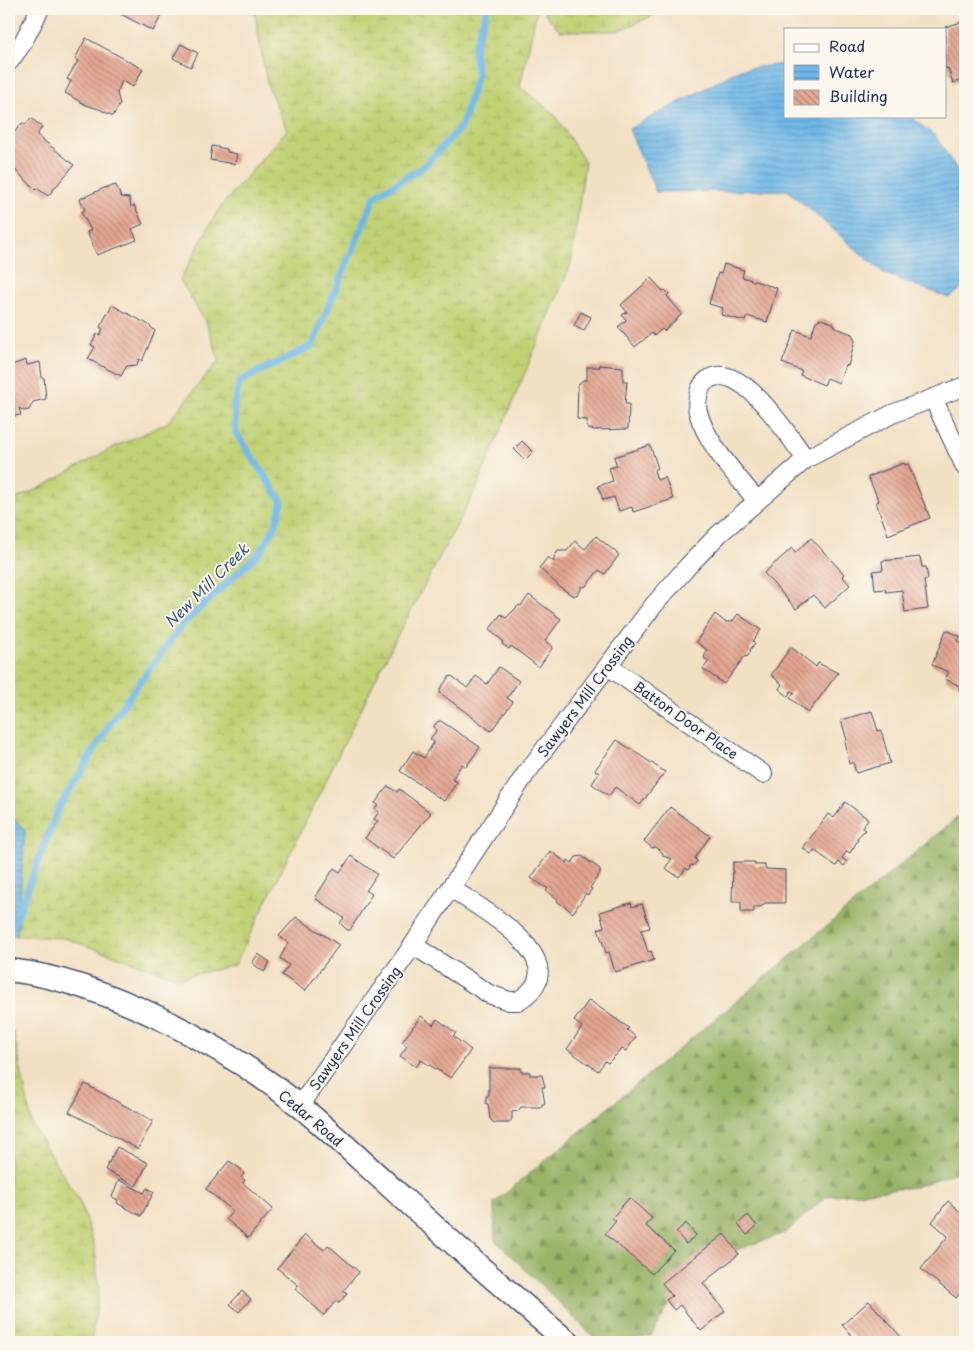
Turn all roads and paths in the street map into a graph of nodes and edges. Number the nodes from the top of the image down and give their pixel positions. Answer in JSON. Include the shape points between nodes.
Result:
{"nodes":[{"id":1,"x":40,"y":9,"type":"edge"},
{"id":2,"x":9,"y":62,"type":"edge"},
{"id":3,"x":965,"y":386,"type":"edge"},
{"id":4,"x":933,"y":398,"type":"junction"},
{"id":5,"x":806,"y":459,"type":"junction"},
{"id":6,"x":965,"y":467,"type":"edge"},
{"id":7,"x":757,"y":501,"type":"junction"},
{"id":8,"x":608,"y":666,"type":"junction"},
{"id":9,"x":763,"y":774,"type":"dead end"},
{"id":10,"x":451,"y":888,"type":"junction"},
{"id":11,"x":413,"y":945,"type":"junction"},
{"id":12,"x":9,"y":970,"type":"edge"},
{"id":13,"x":300,"y":1106,"type":"junction"},
{"id":14,"x":568,"y":1342,"type":"edge"}],
"edges":[{"from":1,"to":2,"type":"street"},
{"from":3,"to":4,"type":"street","name":"Sawyers Mill Crossing"},
{"from":4,"to":5,"type":"street","name":"Sawyers Mill Crossing","via":[[892,414]]},
{"from":4,"to":6,"type":"street"},
{"from":5,"to":7,"type":"street","name":"Sawyers Mill Crossing"},
{"from":5,"to":7,"type":"street","via":[[758,396],[741,383],[726,376],[715,377],[703,384],[697,411],[707,435]]},
{"from":7,"to":8,"type":"street","name":"Sawyers Mill Crossing","via":[[718,534],[688,566]]},
{"from":8,"to":9,"type":"street","name":"Batton Door Place"},
{"from":8,"to":10,"type":"street","name":"Sawyers Mill Crossing","via":[[525,775]]},
{"from":10,"to":11,"type":"street","name":"Sawyers Mill Crossing"},
{"from":10,"to":11,"type":"street","via":[[524,940],[536,956],[539,969],[534,987],[518,1001],[502,999]]},
{"from":11,"to":13,"type":"street","name":"Sawyers Mill Crossing"},
{"from":12,"to":13,"type":"street","name":"Cedar Road","via":[[69,982],[150,1014],[254,1073]]},
{"from":13,"to":14,"type":"street","name":"Cedar Road"}]}
